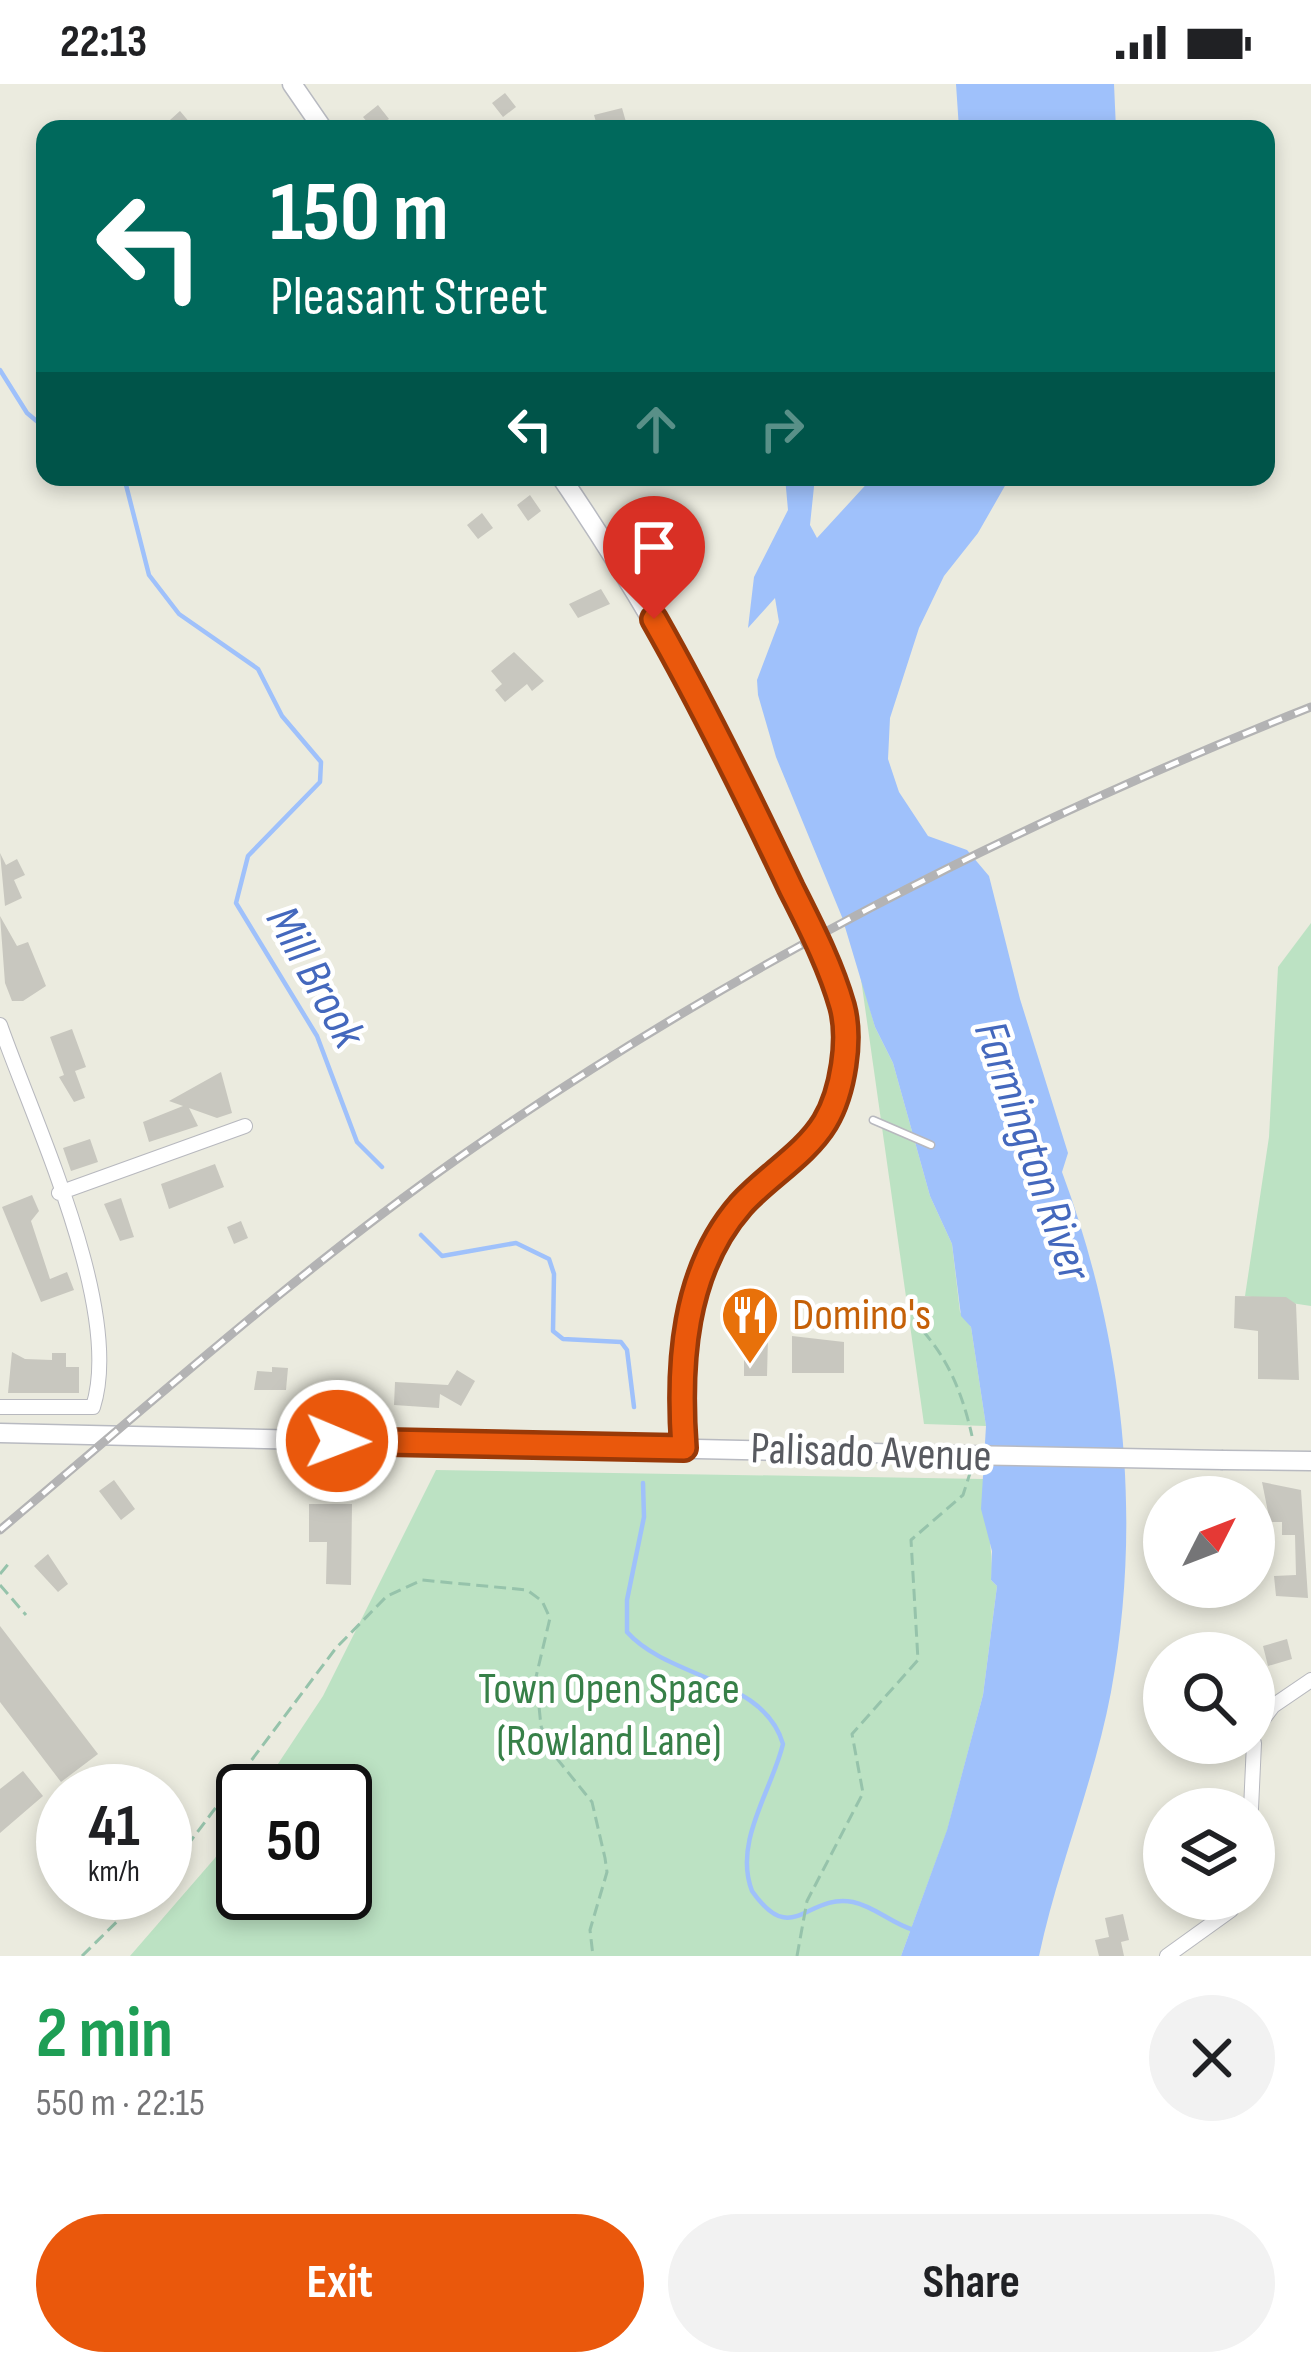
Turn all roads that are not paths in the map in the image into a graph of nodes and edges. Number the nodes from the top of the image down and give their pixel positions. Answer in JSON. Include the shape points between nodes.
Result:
{"nodes":[{"id":1,"x":292,"y":84,"type":"edge"},
{"id":2,"x":317,"y":120,"type":"edge"},
{"id":3,"x":567,"y":486,"type":"edge"},
{"id":4,"x":0,"y":1025,"type":"edge"},
{"id":5,"x":873,"y":1120,"type":"dead end"},
{"id":6,"x":245,"y":1126,"type":"dead end"},
{"id":7,"x":931,"y":1145,"type":"dead end"},
{"id":8,"x":59,"y":1193,"type":"junction"},
{"id":9,"x":0,"y":1407,"type":"edge"},
{"id":10,"x":0,"y":1433,"type":"edge"},
{"id":11,"x":684,"y":1448,"type":"junction"},
{"id":12,"x":1311,"y":1461,"type":"edge"},
{"id":13,"x":1311,"y":1680,"type":"edge"},
{"id":14,"x":1275,"y":1705,"type":"edge"},
{"id":15,"x":1218,"y":1920,"type":"edge"},
{"id":16,"x":1167,"y":1956,"type":"edge"}],
"edges":[{"from":1,"to":2,"type":"main road"},
{"from":3,"to":11,"type":"main road","via":[[715,729],[822,950],[844,1025],[827,1119],[740,1206],[704,1266],[686,1335]]},
{"from":4,"to":8,"type":"street"},
{"from":5,"to":7,"type":"lane"},
{"from":6,"to":8,"type":"street"},
{"from":8,"to":9,"type":"street","via":[[95,1291],[99,1390],[94,1407]]},
{"from":10,"to":11,"type":"main road","name":"Palisado Avenue"},
{"from":11,"to":12,"type":"main road","name":"Palisado Avenue","bridge":true},
{"from":13,"to":14,"type":"street"},
{"from":15,"to":16,"type":"street"}]}
